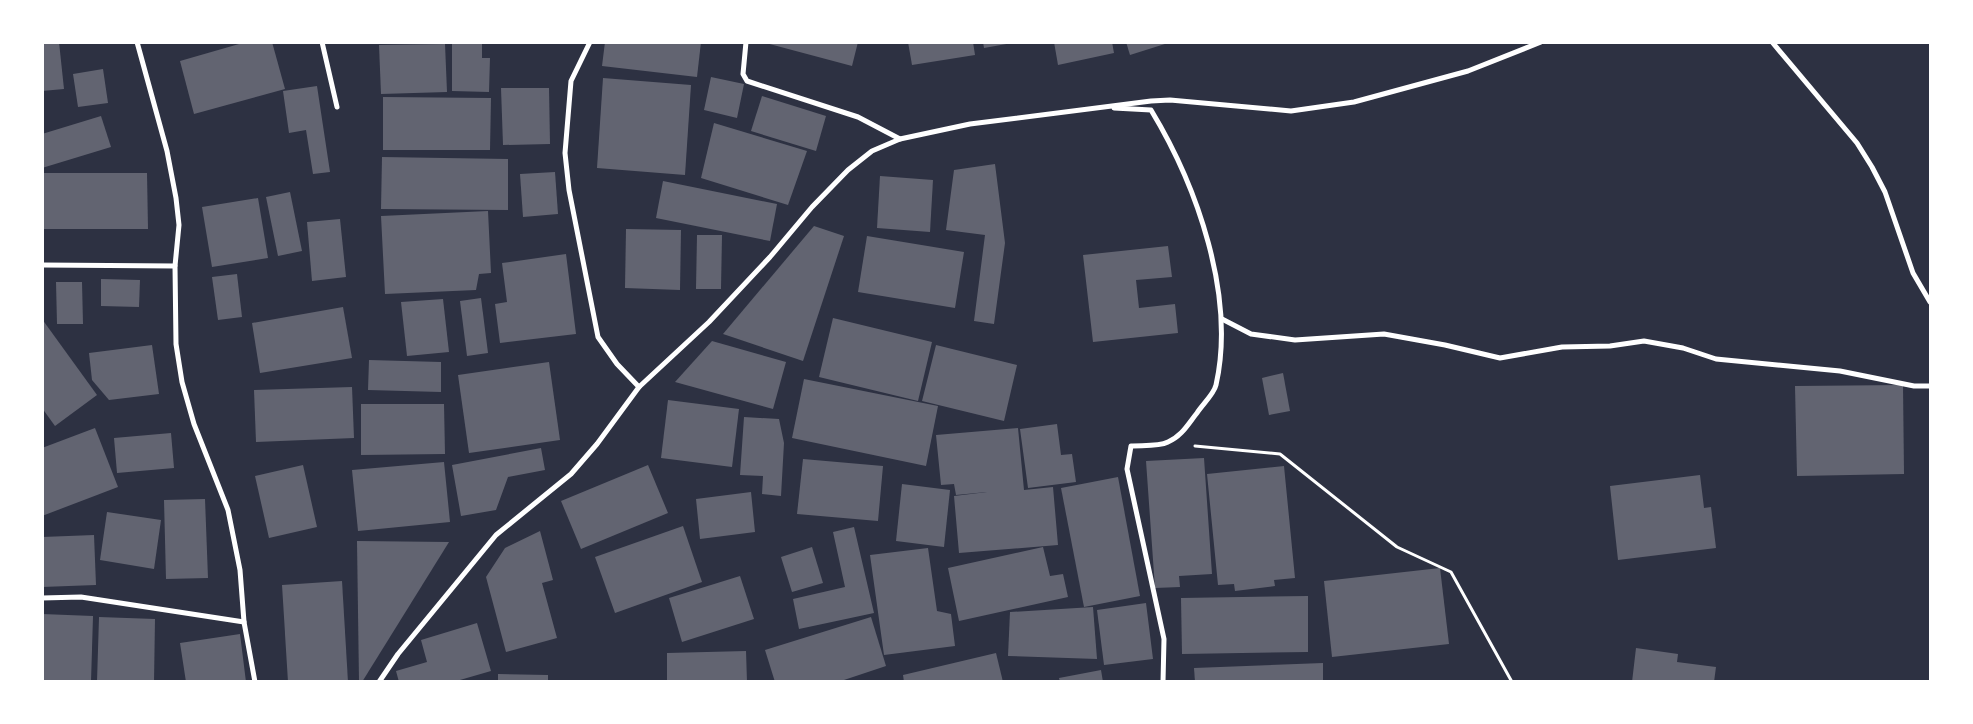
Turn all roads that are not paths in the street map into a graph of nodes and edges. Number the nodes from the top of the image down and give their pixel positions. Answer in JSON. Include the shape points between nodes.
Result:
{"nodes":[{"id":1,"x":137,"y":42,"type":"edge"},
{"id":2,"x":322,"y":42,"type":"edge"},
{"id":3,"x":590,"y":42,"type":"edge"},
{"id":4,"x":746,"y":42,"type":"edge"},
{"id":5,"x":1541,"y":42,"type":"edge"},
{"id":6,"x":1772,"y":42,"type":"edge"},
{"id":7,"x":1101,"y":107,"type":"junction"},
{"id":8,"x":338,"y":108,"type":"dead end"},
{"id":9,"x":900,"y":139,"type":"junction"},
{"id":10,"x":42,"y":264,"type":"edge"},
{"id":11,"x":175,"y":266,"type":"junction"},
{"id":12,"x":1930,"y":302,"type":"edge"},
{"id":13,"x":1222,"y":320,"type":"junction"},
{"id":14,"x":1930,"y":386,"type":"edge"},
{"id":15,"x":638,"y":387,"type":"junction"},
{"id":16,"x":42,"y":598,"type":"edge"},
{"id":17,"x":244,"y":622,"type":"junction"},
{"id":18,"x":255,"y":682,"type":"edge"},
{"id":19,"x":379,"y":682,"type":"edge"},
{"id":20,"x":1164,"y":682,"type":"edge"}],
"edges":[{"from":1,"to":11,"type":"street","via":[[167,151],[176,198],[179,225]]},
{"from":2,"to":8,"type":"street"},
{"from":3,"to":15,"type":"street","via":[[571,81],[565,154],[569,190],[598,337]]},
{"from":4,"to":9,"type":"street","via":[[743,74],[747,81],[858,117]]},
{"from":5,"to":7,"type":"street","via":[[1468,71],[1354,102],[1291,110],[1170,100]]},
{"from":6,"to":12,"type":"street","via":[[1857,142],[1885,192],[1913,274]]},
{"from":7,"to":9,"type":"street","via":[[970,124]]},
{"from":7,"to":13,"type":"street","via":[[1151,110],[1168,138],[1211,248]]},
{"from":9,"to":15,"type":"street","via":[[872,151],[848,170],[709,322]]},
{"from":10,"to":11,"type":"street"},
{"from":11,"to":17,"type":"street","via":[[176,344],[182,382],[194,424],[228,510],[240,570]]},
{"from":13,"to":14,"type":"street","via":[[1251,334],[1295,340],[1384,334],[1500,358],[1562,347],[1610,346],[1644,341],[1683,348],[1716,359],[1840,371],[1914,386]]},
{"from":13,"to":20,"type":"street","via":[[1216,387],[1188,428],[1167,443],[1131,446],[1127,469],[1164,639]]},
{"from":15,"to":19,"type":"street","via":[[572,474],[496,535],[398,654]]},
{"from":16,"to":17,"type":"street","via":[[81,597]]},
{"from":17,"to":18,"type":"street"}]}
